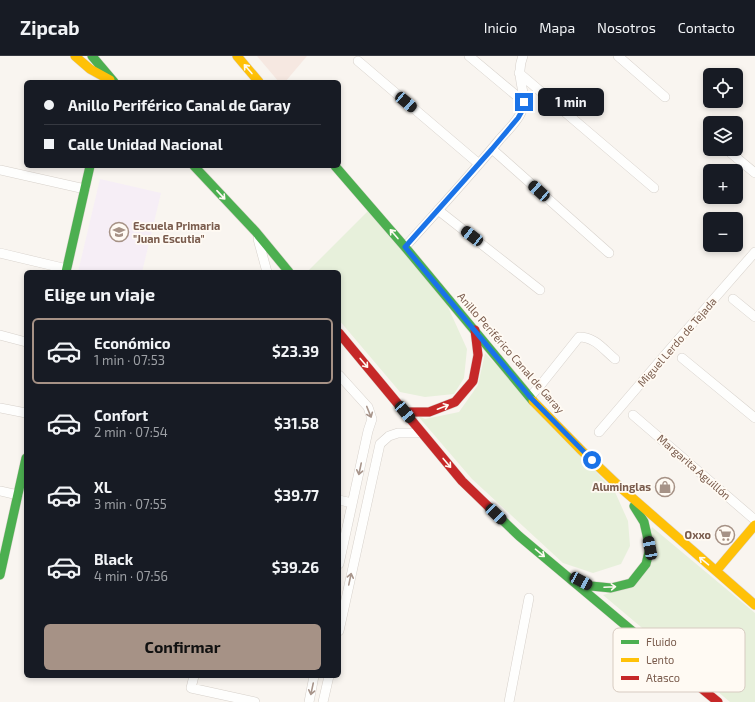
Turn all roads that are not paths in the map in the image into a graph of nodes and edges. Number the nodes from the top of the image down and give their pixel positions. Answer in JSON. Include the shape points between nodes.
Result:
{"nodes":[{"id":1,"x":75,"y":56,"type":"edge"},
{"id":2,"x":92,"y":56,"type":"edge"},
{"id":3,"x":237,"y":56,"type":"edge"},
{"id":4,"x":469,"y":56,"type":"edge"},
{"id":5,"x":523,"y":56,"type":"edge"},
{"id":6,"x":618,"y":56,"type":"edge"},
{"id":7,"x":358,"y":61,"type":"dead end"},
{"id":8,"x":519,"y":74,"type":"junction"},
{"id":9,"x":110,"y":80,"type":"edge"},
{"id":10,"x":112,"y":80,"type":"edge"},
{"id":11,"x":257,"y":80,"type":"edge"},
{"id":12,"x":665,"y":97,"type":"dead end"},
{"id":13,"x":524,"y":102,"type":"junction"},
{"id":14,"x":492,"y":149,"type":"junction"},
{"id":15,"x":734,"y":156,"type":"edge"},
{"id":16,"x":479,"y":164,"type":"junction"},
{"id":17,"x":90,"y":168,"type":"edge"},
{"id":18,"x":196,"y":168,"type":"edge"},
{"id":19,"x":337,"y":168,"type":"edge"},
{"id":20,"x":0,"y":170,"type":"edge"},
{"id":21,"x":755,"y":173,"type":"edge"},
{"id":22,"x":654,"y":188,"type":"dead end"},
{"id":23,"x":85,"y":189,"type":"junction"},
{"id":24,"x":438,"y":210,"type":"junction"},
{"id":25,"x":256,"y":232,"type":"junction"},
{"id":26,"x":405,"y":247,"type":"junction"},
{"id":27,"x":755,"y":252,"type":"edge"},
{"id":28,"x":0,"y":253,"type":"edge"},
{"id":29,"x":609,"y":253,"type":"dead end"},
{"id":30,"x":63,"y":270,"type":"edge"},
{"id":31,"x":67,"y":270,"type":"edge"},
{"id":32,"x":266,"y":270,"type":"edge"},
{"id":33,"x":287,"y":270,"type":"edge"},
{"id":34,"x":540,"y":290,"type":"dead end"},
{"id":35,"x":732,"y":299,"type":"dead end"},
{"id":36,"x":755,"y":317,"type":"edge"},
{"id":37,"x":475,"y":330,"type":"junction"},
{"id":38,"x":341,"y":334,"type":"edge"},
{"id":39,"x":0,"y":336,"type":"edge"},
{"id":40,"x":24,"y":342,"type":"edge"},
{"id":41,"x":682,"y":358,"type":"dead end"},
{"id":42,"x":615,"y":359,"type":"dead end"},
{"id":43,"x":341,"y":377,"type":"edge"},
{"id":44,"x":530,"y":397,"type":"junction"},
{"id":45,"x":0,"y":408,"type":"edge"},
{"id":46,"x":405,"y":412,"type":"junction"},
{"id":47,"x":24,"y":413,"type":"edge"},
{"id":48,"x":633,"y":415,"type":"dead end"},
{"id":49,"x":755,"y":418,"type":"edge"},
{"id":50,"x":599,"y":432,"type":"dead end"},
{"id":51,"x":422,"y":433,"type":"junction"},
{"id":52,"x":24,"y":467,"type":"edge"},
{"id":53,"x":621,"y":488,"type":"junction"},
{"id":54,"x":0,"y":491,"type":"edge"},
{"id":55,"x":18,"y":495,"type":"junction"},
{"id":56,"x":341,"y":500,"type":"edge"},
{"id":57,"x":352,"y":503,"type":"junction"},
{"id":58,"x":755,"y":520,"type":"edge"},
{"id":59,"x":755,"y":525,"type":"edge"},
{"id":60,"x":341,"y":555,"type":"edge"},
{"id":61,"x":561,"y":571,"type":"junction"},
{"id":62,"x":716,"y":571,"type":"junction"},
{"id":63,"x":0,"y":573,"type":"edge"},
{"id":64,"x":529,"y":598,"type":"dead end"},
{"id":65,"x":755,"y":605,"type":"edge"},
{"id":66,"x":341,"y":622,"type":"edge"},
{"id":67,"x":629,"y":628,"type":"edge"},
{"id":68,"x":194,"y":678,"type":"edge"},
{"id":69,"x":314,"y":678,"type":"edge"},
{"id":70,"x":329,"y":678,"type":"edge"},
{"id":71,"x":706,"y":692,"type":"edge"},
{"id":72,"x":255,"y":702,"type":"edge"},
{"id":73,"x":309,"y":702,"type":"edge"},
{"id":74,"x":323,"y":702,"type":"edge"},
{"id":75,"x":509,"y":702,"type":"edge"},
{"id":76,"x":718,"y":702,"type":"edge"}],
"edges":[{"from":1,"to":9,"type":"main road","via":[[90,69]]},
{"from":2,"to":10,"type":"main road"},
{"from":11,"to":3,"type":"main road","one_way":true},
{"from":4,"to":13,"type":"street"},
{"from":5,"to":8,"type":"street"},
{"from":6,"to":12,"type":"street"},
{"from":7,"to":16,"type":"street"},
{"from":8,"to":13,"type":"street"},
{"from":8,"to":22,"type":"street"},
{"from":13,"to":14,"type":"street","via":[[518,118]]},
{"from":14,"to":16,"type":"street"},
{"from":14,"to":29,"type":"street"},
{"from":15,"to":21,"type":"street"},
{"from":16,"to":24,"type":"street"},
{"from":17,"to":23,"type":"main road"},
{"from":18,"to":25,"type":"main road","one_way":true},
{"from":26,"to":19,"type":"main road","name":"Anillo Periférico Canal de Garay","one_way":true},
{"from":20,"to":23,"type":"street"},
{"from":23,"to":31,"type":"main road"},
{"from":24,"to":26,"type":"street"},
{"from":24,"to":34,"type":"street"},
{"from":25,"to":32,"type":"street"},
{"from":25,"to":33,"type":"main road"},
{"from":26,"to":37,"type":"main road","name":"Anillo Periférico Canal de Garay"},
{"from":27,"to":50,"type":"street","name":"Miguel Lerdo de Tejada"},
{"from":28,"to":30,"type":"street"},
{"from":35,"to":36,"type":"street"},
{"from":37,"to":44,"type":"main road","name":"Anillo Periférico Canal de Garay"},
{"from":46,"to":37,"type":"main road","one_way":true,"via":[[429,412],[454,402],[473,382],[478,355]]},
{"from":38,"to":46,"type":"main road","one_way":true},
{"from":39,"to":40,"type":"street"},
{"from":41,"to":49,"type":"street"},
{"from":42,"to":44,"type":"street","via":[[595,341],[579,336]]},
{"from":43,"to":57,"type":"street","one_way":true,"via":[[368,407],[372,419]]},
{"from":44,"to":53,"type":"main road","name":"Anillo Periférico Canal de Garay"},
{"from":45,"to":47,"type":"street"},
{"from":46,"to":51,"type":"main road"},
{"from":48,"to":58,"type":"street","name":"Margarita Aguillón"},
{"from":51,"to":61,"type":"main road","one_way":true,"via":[[462,481],[519,536]]},
{"from":66,"to":51,"type":"street","one_way":true,"via":[[380,444],[389,436],[398,433]]},
{"from":52,"to":55,"type":"main road"},
{"from":61,"to":53,"type":"main road","one_way":true,"via":[[590,586],[612,588],[631,583],[646,564],[650,548],[644,522]]},
{"from":62,"to":53,"type":"main road","name":"Anillo Periférico Canal de Garay","one_way":true},
{"from":54,"to":55,"type":"street"},
{"from":55,"to":63,"type":"main road"},
{"from":56,"to":57,"type":"street"},
{"from":57,"to":60,"type":"street"},
{"from":59,"to":62,"type":"main road"},
{"from":61,"to":67,"type":"main road"},
{"from":62,"to":65,"type":"main road","name":"Anillo Periférico Canal de Garay"},
{"from":64,"to":75,"type":"street"},
{"from":68,"to":72,"type":"street","via":[[191,688]]},
{"from":69,"to":73,"type":"street","one_way":true},
{"from":70,"to":74,"type":"street"},
{"from":71,"to":76,"type":"main road"}]}
